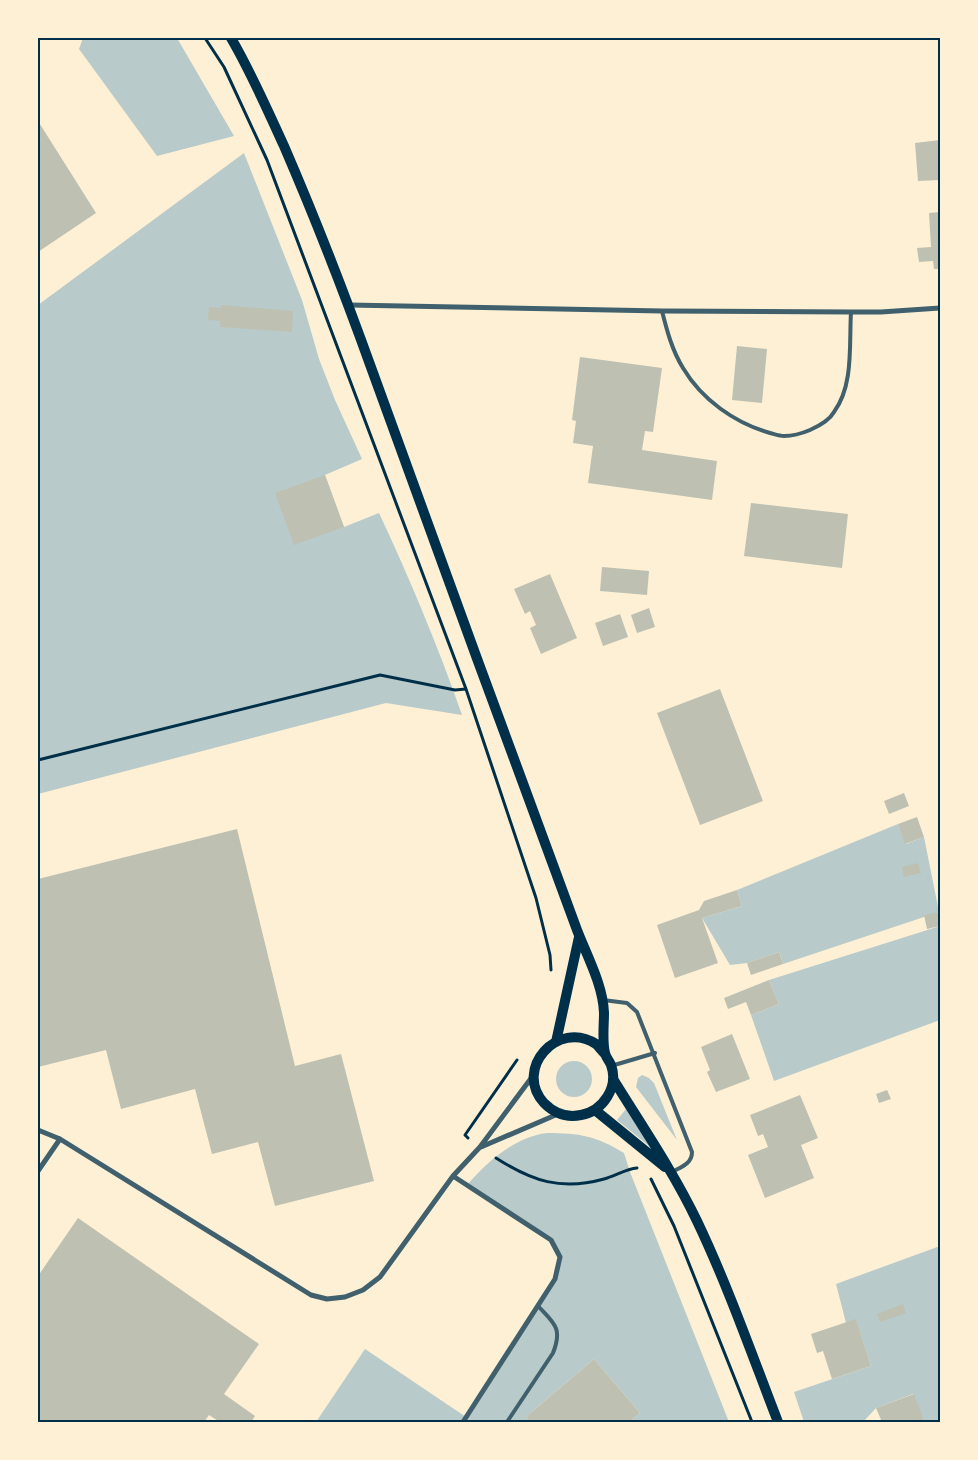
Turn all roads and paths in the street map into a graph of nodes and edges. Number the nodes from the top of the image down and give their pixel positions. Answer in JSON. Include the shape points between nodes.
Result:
{"nodes":[{"id":1,"x":205,"y":38,"type":"edge"},
{"id":2,"x":231,"y":38,"type":"edge"},
{"id":3,"x":349,"y":305,"type":"junction"},
{"id":4,"x":940,"y":308,"type":"edge"},
{"id":5,"x":662,"y":311,"type":"junction"},
{"id":6,"x":851,"y":312,"type":"junction"},
{"id":7,"x":466,"y":689,"type":"junction"},
{"id":8,"x":38,"y":760,"type":"edge"},
{"id":9,"x":579,"y":936,"type":"junction"},
{"id":10,"x":551,"y":972,"type":"dead end"},
{"id":11,"x":603,"y":1000,"type":"junction"},
{"id":12,"x":556,"y":1042,"type":"junction"},
{"id":13,"x":654,"y":1053,"type":"junction"},
{"id":14,"x":522,"y":1054,"type":"dead end"},
{"id":15,"x":605,"y":1054,"type":"junction"},
{"id":16,"x":612,"y":1066,"type":"junction"},
{"id":17,"x":534,"y":1074,"type":"junction"},
{"id":18,"x":613,"y":1079,"type":"junction"},
{"id":19,"x":595,"y":1110,"type":"junction"},
{"id":20,"x":559,"y":1114,"type":"junction"},
{"id":21,"x":38,"y":1130,"type":"edge"},
{"id":22,"x":468,"y":1138,"type":"dead end"},
{"id":23,"x":60,"y":1139,"type":"junction"},
{"id":24,"x":480,"y":1147,"type":"junction"},
{"id":25,"x":496,"y":1158,"type":"dead end"},
{"id":26,"x":641,"y":1169,"type":"dead end"},
{"id":27,"x":38,"y":1171,"type":"edge"},
{"id":28,"x":672,"y":1172,"type":"junction"},
{"id":29,"x":453,"y":1176,"type":"junction"},
{"id":30,"x":649,"y":1176,"type":"dead end"},
{"id":31,"x":538,"y":1306,"type":"junction"},
{"id":32,"x":463,"y":1422,"type":"edge"},
{"id":33,"x":507,"y":1422,"type":"edge"},
{"id":34,"x":752,"y":1422,"type":"edge"},
{"id":35,"x":778,"y":1422,"type":"edge"}],
"edges":[{"from":1,"to":7,"type":"path","via":[[224,67],[267,160]]},
{"from":2,"to":3,"type":"main road","via":[[299,181]]},
{"from":3,"to":5,"type":"street"},
{"from":3,"to":9,"type":"main road"},
{"from":4,"to":6,"type":"street"},
{"from":5,"to":6,"type":"street"},
{"from":5,"to":6,"type":"lane","via":[[670,343],[701,391],[740,422],[783,436],[804,433],[821,425],[834,412],[846,388]]},
{"from":7,"to":8,"type":"path","via":[[455,690],[380,675]]},
{"from":7,"to":10,"type":"path","via":[[536,898]]},
{"from":9,"to":11,"type":"main road"},
{"from":9,"to":12,"type":"main road"},
{"from":11,"to":13,"type":"lane","via":[[627,1003],[635,1008]]},
{"from":11,"to":15,"type":"main road"},
{"from":12,"to":15,"type":"main road","via":[[583,1039],[596,1044]]},
{"from":12,"to":17,"type":"main road","via":[[541,1055]]},
{"from":13,"to":16,"type":"lane"},
{"from":13,"to":28,"type":"lane","via":[[692,1152],[690,1162]]},
{"from":14,"to":22,"type":"path","via":[[464,1136]]},
{"from":15,"to":16,"type":"main road"},
{"from":16,"to":18,"type":"main road"},
{"from":17,"to":20,"type":"main road","via":[[540,1098]]},
{"from":17,"to":24,"type":"street"},
{"from":18,"to":19,"type":"main road","via":[[604,1102]]},
{"from":18,"to":28,"type":"main road"},
{"from":19,"to":20,"type":"main road","via":[[584,1115]]},
{"from":19,"to":28,"type":"main road"},
{"from":20,"to":24,"type":"street"},
{"from":21,"to":23,"type":"street"},
{"from":23,"to":27,"type":"street"},
{"from":23,"to":29,"type":"street","via":[[311,1296],[327,1298],[345,1297],[363,1290],[380,1277]]},
{"from":24,"to":29,"type":"street"},
{"from":25,"to":26,"type":"path","via":[[527,1176],[570,1185],[607,1178],[633,1168]]},
{"from":28,"to":35,"type":"main road","via":[[716,1264]]},
{"from":29,"to":31,"type":"street","via":[[551,1240],[560,1257],[555,1279]]},
{"from":30,"to":34,"type":"path","via":[[674,1226]]},
{"from":31,"to":32,"type":"street"},
{"from":31,"to":33,"type":"lane","via":[[556,1326],[556,1345]]}]}
